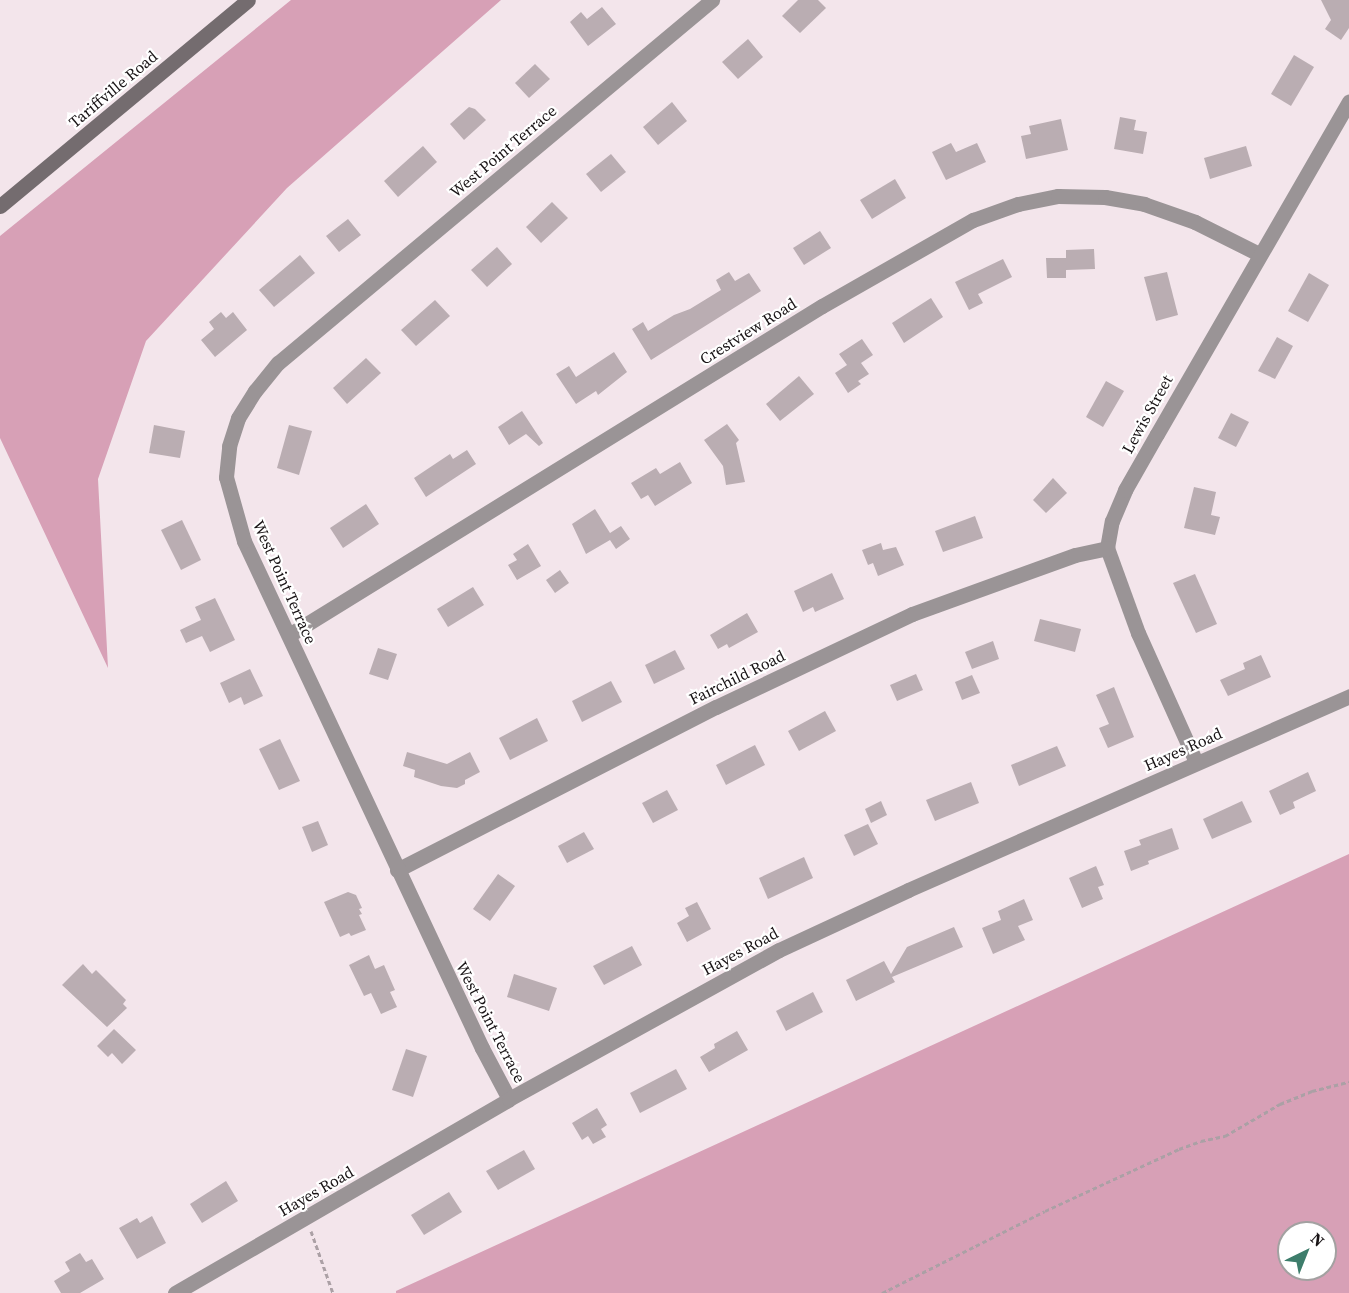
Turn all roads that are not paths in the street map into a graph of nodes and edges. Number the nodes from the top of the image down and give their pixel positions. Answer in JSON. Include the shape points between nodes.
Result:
{"nodes":[{"id":1,"x":248,"y":0,"type":"edge"},
{"id":2,"x":712,"y":0,"type":"edge"},
{"id":3,"x":1349,"y":102,"type":"edge"},
{"id":4,"x":0,"y":206,"type":"edge"},
{"id":5,"x":1259,"y":254,"type":"junction"},
{"id":6,"x":1107,"y":548,"type":"junction"},
{"id":7,"x":289,"y":635,"type":"junction"},
{"id":8,"x":1349,"y":696,"type":"edge"},
{"id":9,"x":1196,"y":762,"type":"junction"},
{"id":10,"x":397,"y":870,"type":"junction"},
{"id":11,"x":509,"y":1099,"type":"junction"},
{"id":12,"x":175,"y":1293,"type":"edge"}],
"edges":[{"from":1,"to":4,"type":"main road","name":"Tariffville Road"},
{"from":2,"to":7,"type":"street","name":"West Point Terrace","via":[[278,363],[255,391],[238,418],[229,446],[226,477],[244,541]]},
{"from":3,"to":5,"type":"street","name":"Lewis Street"},
{"from":5,"to":6,"type":"street","name":"Lewis Street","via":[[1125,490]]},
{"from":5,"to":7,"type":"street","name":"Crestview Road","via":[[1196,222],[1144,204],[1106,197],[1058,196],[1018,204],[973,220],[822,306]]},
{"from":6,"to":9,"type":"street","via":[[1138,633]]},
{"from":6,"to":10,"type":"street","name":"Fairchild Road","via":[[1075,555],[912,614],[716,707]]},
{"from":7,"to":10,"type":"street","name":"West Point Terrace"},
{"from":8,"to":9,"type":"street","name":"Hayes Road"},
{"from":9,"to":11,"type":"street","name":"Hayes Road","via":[[779,950]]},
{"from":10,"to":11,"type":"street","name":"West Point Terrace"},
{"from":11,"to":12,"type":"street","name":"Hayes Road"}]}
